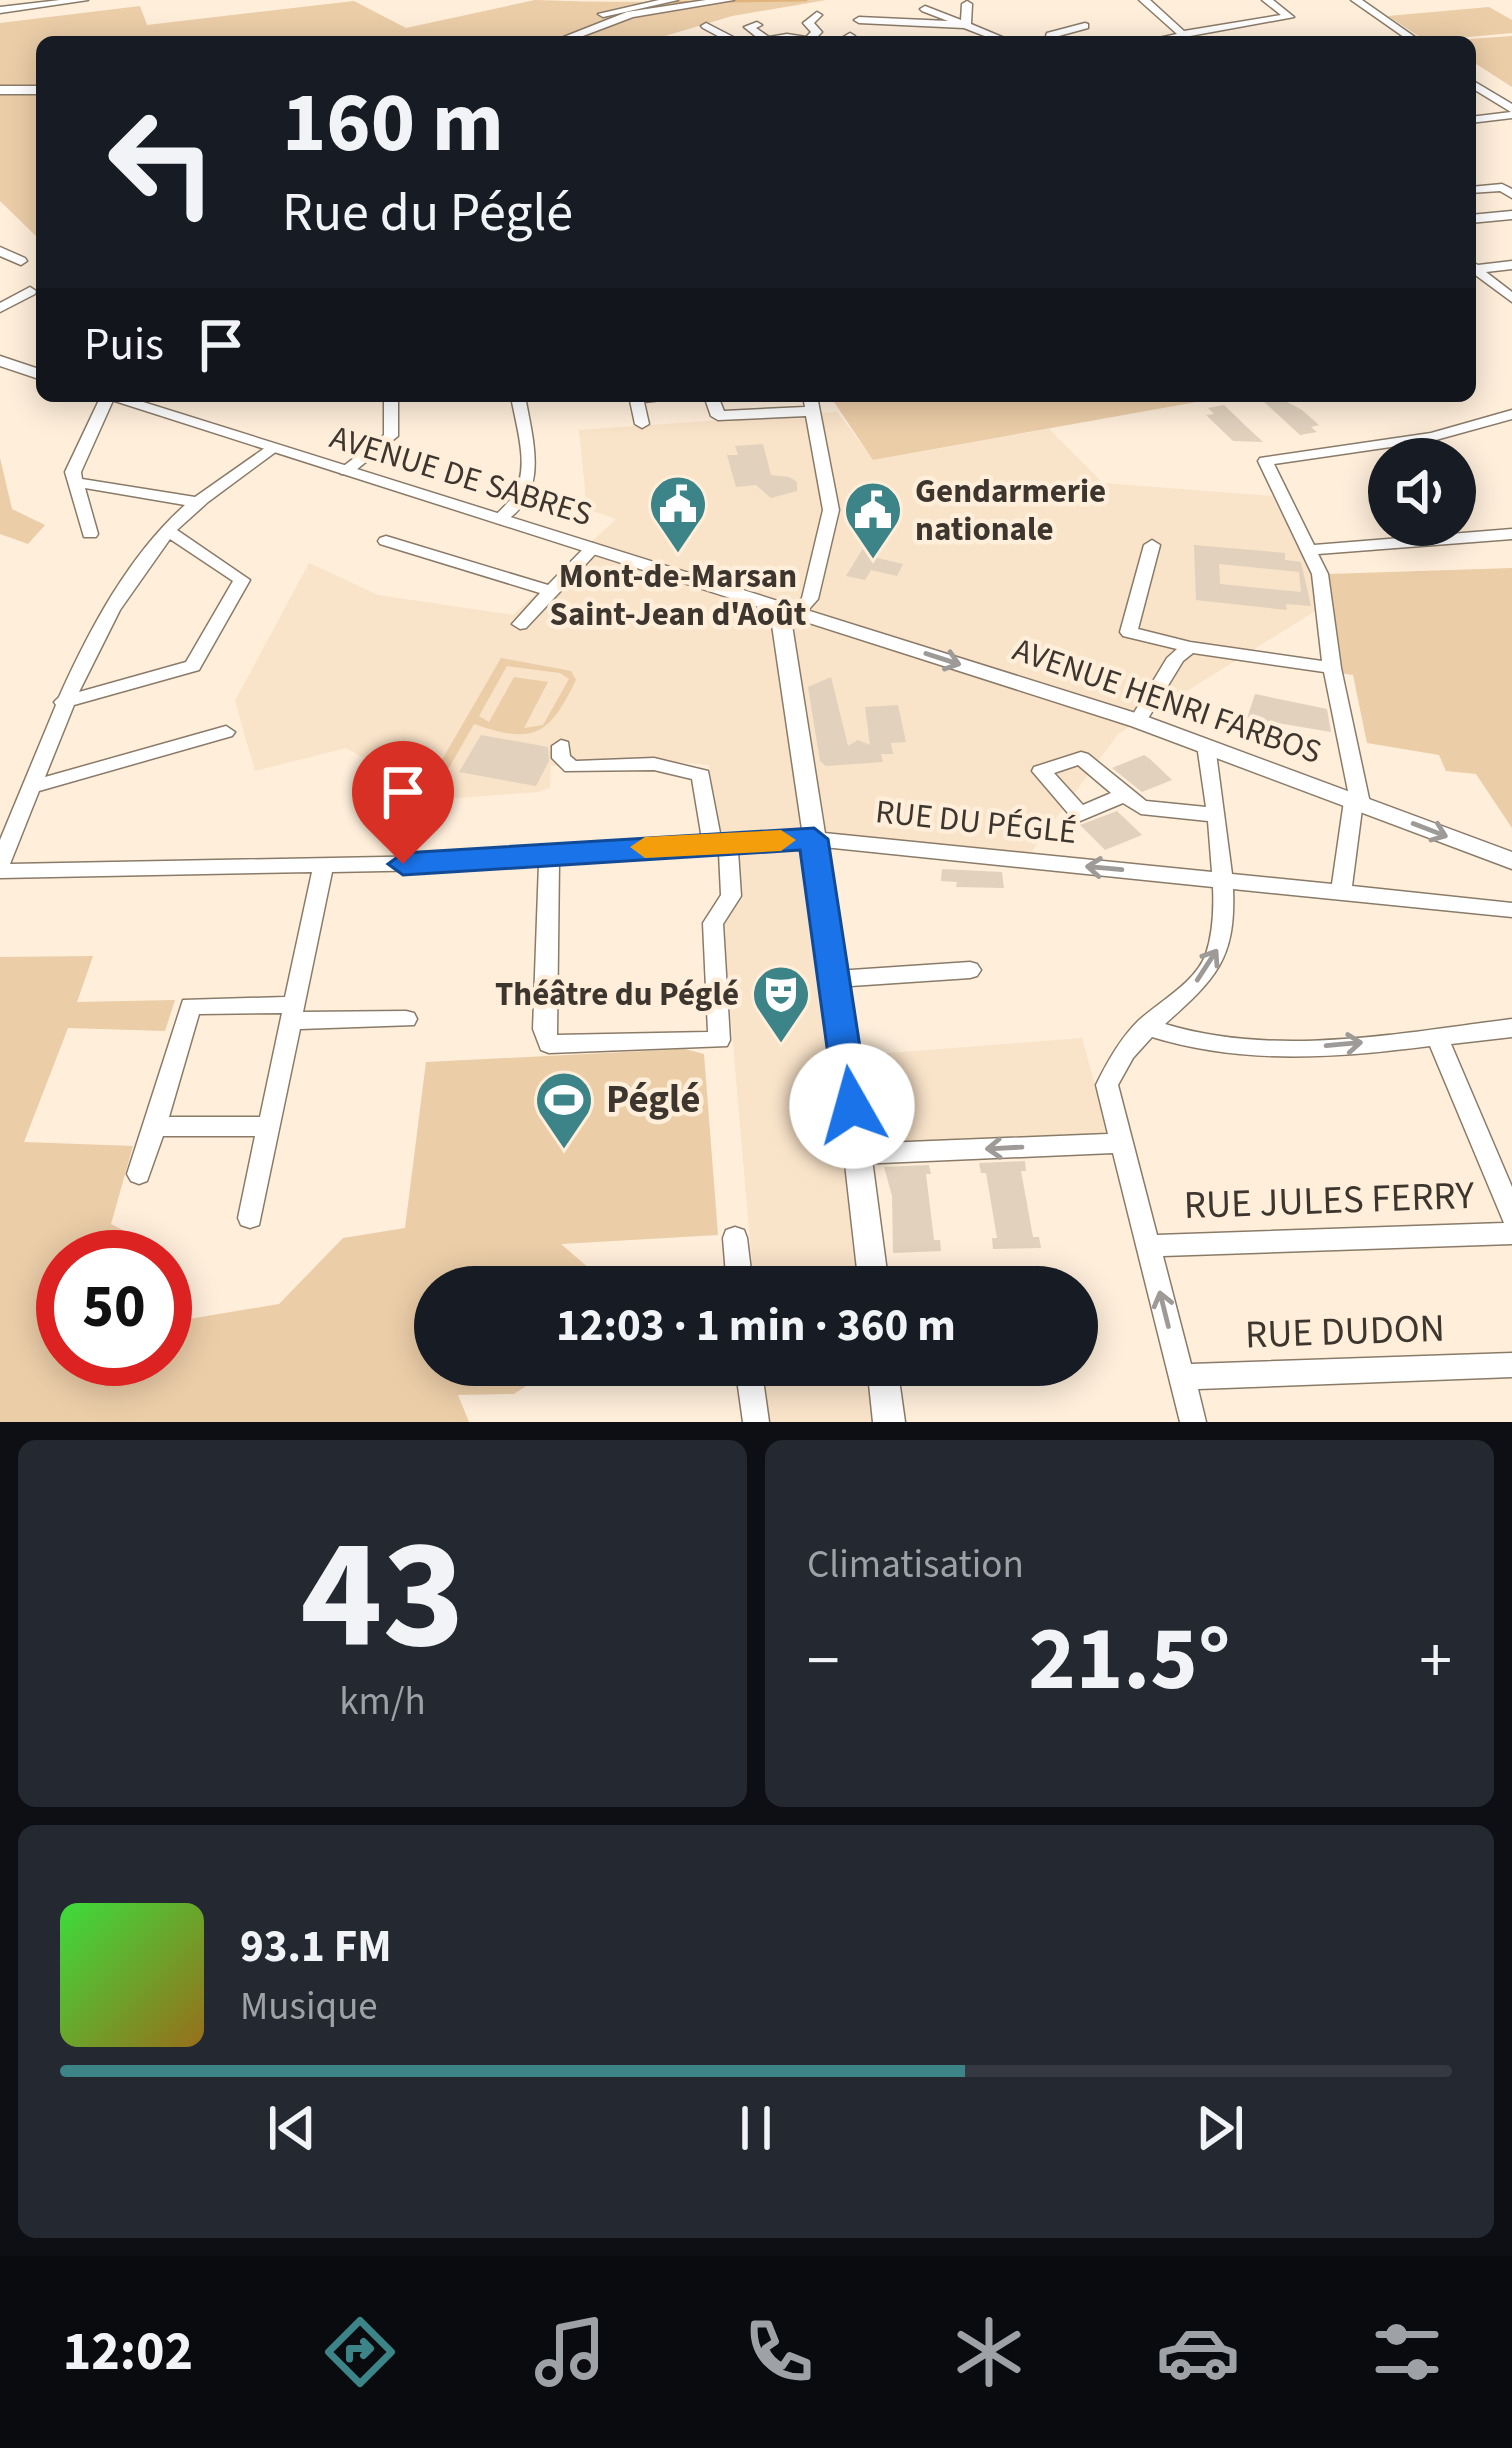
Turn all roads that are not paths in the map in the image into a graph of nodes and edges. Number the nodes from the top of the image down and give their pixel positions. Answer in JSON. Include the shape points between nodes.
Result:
{"nodes":[{"id":1,"x":83,"y":0,"type":"edge"},
{"id":2,"x":673,"y":0,"type":"edge"},
{"id":3,"x":729,"y":0,"type":"edge"},
{"id":4,"x":1144,"y":0,"type":"edge"},
{"id":5,"x":1268,"y":0,"type":"edge"},
{"id":6,"x":1356,"y":0,"type":"edge"},
{"id":7,"x":967,"y":4,"type":"dead end"},
{"id":8,"x":925,"y":9,"type":"dead end"},
{"id":9,"x":0,"y":10,"type":"edge"},
{"id":10,"x":603,"y":14,"type":"dead end"},
{"id":11,"x":817,"y":15,"type":"dead end"},
{"id":12,"x":859,"y":20,"type":"dead end"},
{"id":13,"x":757,"y":25,"type":"dead end"},
{"id":14,"x":967,"y":25,"type":"junction"},
{"id":15,"x":706,"y":26,"type":"dead end"},
{"id":16,"x":573,"y":36,"type":"edge"},
{"id":17,"x":725,"y":36,"type":"edge"},
{"id":18,"x":762,"y":36,"type":"edge"},
{"id":19,"x":816,"y":36,"type":"edge"},
{"id":20,"x":994,"y":36,"type":"edge"},
{"id":21,"x":1050,"y":36,"type":"edge"},
{"id":22,"x":1080,"y":36,"type":"edge"},
{"id":23,"x":1185,"y":36,"type":"edge"},
{"id":24,"x":1409,"y":36,"type":"edge"},
{"id":25,"x":1476,"y":86,"type":"edge"},
{"id":26,"x":0,"y":90,"type":"edge"},
{"id":27,"x":36,"y":90,"type":"edge"},
{"id":28,"x":1512,"y":112,"type":"edge"},
{"id":29,"x":1476,"y":119,"type":"edge"},
{"id":30,"x":1476,"y":189,"type":"edge"},
{"id":31,"x":1512,"y":194,"type":"edge"},
{"id":32,"x":1512,"y":214,"type":"edge"},
{"id":33,"x":1476,"y":218,"type":"edge"},
{"id":34,"x":0,"y":251,"type":"edge"},
{"id":35,"x":21,"y":261,"type":"dead end"},
{"id":36,"x":1512,"y":265,"type":"edge"},
{"id":37,"x":1476,"y":267,"type":"edge"},
{"id":38,"x":1476,"y":269,"type":"edge"},
{"id":39,"x":31,"y":292,"type":"dead end"},
{"id":40,"x":1512,"y":298,"type":"edge"},
{"id":41,"x":0,"y":308,"type":"edge"},
{"id":42,"x":0,"y":362,"type":"edge"},
{"id":43,"x":36,"y":373,"type":"edge"},
{"id":44,"x":105,"y":402,"type":"edge"},
{"id":45,"x":148,"y":402,"type":"edge"},
{"id":46,"x":391,"y":402,"type":"edge"},
{"id":47,"x":519,"y":402,"type":"edge"},
{"id":48,"x":638,"y":402,"type":"edge"},
{"id":49,"x":713,"y":402,"type":"edge"},
{"id":50,"x":812,"y":404,"type":"edge"},
{"id":51,"x":1512,"y":414,"type":"edge"},
{"id":52,"x":643,"y":424,"type":"dead end"},
{"id":53,"x":274,"y":448,"type":"junction"},
{"id":54,"x":346,"y":471,"type":"junction"},
{"id":55,"x":74,"y":482,"type":"junction"},
{"id":56,"x":202,"y":503,"type":"junction"},
{"id":57,"x":500,"y":520,"type":"junction"},
{"id":58,"x":167,"y":530,"type":"junction"},
{"id":59,"x":90,"y":534,"type":"dead end"},
{"id":60,"x":1512,"y":535,"type":"edge"},
{"id":61,"x":386,"y":541,"type":"dead end"},
{"id":62,"x":1152,"y":545,"type":"dead end"},
{"id":63,"x":592,"y":548,"type":"junction"},
{"id":64,"x":1307,"y":550,"type":"junction"},
{"id":65,"x":548,"y":590,"type":"junction"},
{"id":66,"x":789,"y":619,"type":"junction"},
{"id":67,"x":520,"y":624,"type":"dead end"},
{"id":68,"x":1190,"y":646,"type":"junction"},
{"id":69,"x":1332,"y":668,"type":"junction"},
{"id":70,"x":63,"y":702,"type":"junction"},
{"id":71,"x":1138,"y":721,"type":"junction"},
{"id":72,"x":226,"y":732,"type":"dead end"},
{"id":73,"x":1206,"y":745,"type":"junction"},
{"id":74,"x":561,"y":746,"type":"dead end"},
{"id":75,"x":34,"y":786,"type":"junction"},
{"id":76,"x":1124,"y":795,"type":"dead end"},
{"id":77,"x":1358,"y":802,"type":"junction"},
{"id":78,"x":1214,"y":815,"type":"junction"},
{"id":79,"x":814,"y":839,"type":"junction"},
{"id":80,"x":720,"y":843,"type":"junction"},
{"id":81,"x":549,"y":857,"type":"junction"},
{"id":82,"x":1512,"y":860,"type":"edge"},
{"id":83,"x":323,"y":866,"type":"junction"},
{"id":84,"x":0,"y":867,"type":"edge"},
{"id":85,"x":1220,"y":878,"type":"junction"},
{"id":86,"x":1341,"y":892,"type":"junction"},
{"id":87,"x":1512,"y":910,"type":"edge"},
{"id":88,"x":970,"y":970,"type":"dead end"},
{"id":89,"x":836,"y":979,"type":"junction"},
{"id":90,"x":294,"y":1013,"type":"junction"},
{"id":91,"x":406,"y":1019,"type":"dead end"},
{"id":92,"x":1146,"y":1027,"type":"junction"},
{"id":93,"x":1512,"y":1028,"type":"edge"},
{"id":94,"x":1437,"y":1036,"type":"junction"},
{"id":95,"x":270,"y":1126,"type":"junction"},
{"id":96,"x":154,"y":1127,"type":"junction"},
{"id":97,"x":1121,"y":1143,"type":"junction"},
{"id":98,"x":858,"y":1154,"type":"junction"},
{"id":99,"x":139,"y":1174,"type":"dead end"},
{"id":100,"x":1512,"y":1215,"type":"edge"},
{"id":101,"x":250,"y":1218,"type":"dead end"},
{"id":102,"x":1512,"y":1233,"type":"edge"},
{"id":103,"x":735,"y":1238,"type":"dead end"},
{"id":104,"x":1149,"y":1246,"type":"junction"},
{"id":105,"x":738,"y":1266,"type":"edge"},
{"id":106,"x":871,"y":1266,"type":"edge"},
{"id":107,"x":1512,"y":1365,"type":"edge"},
{"id":108,"x":1181,"y":1376,"type":"junction"},
{"id":109,"x":751,"y":1386,"type":"edge"},
{"id":110,"x":885,"y":1386,"type":"edge"},
{"id":111,"x":756,"y":1422,"type":"edge"},
{"id":112,"x":889,"y":1422,"type":"edge"},
{"id":113,"x":1193,"y":1422,"type":"edge"}],
"edges":[{"from":1,"to":9,"type":"street"},
{"from":2,"to":10,"type":"street"},
{"from":3,"to":16,"type":"main road","via":[[631,14]]},
{"from":4,"to":23,"type":"street"},
{"from":5,"to":23,"type":"street","via":[[1289,17]]},
{"from":6,"to":24,"type":"street"},
{"from":7,"to":14,"type":"street"},
{"from":8,"to":14,"type":"street"},
{"from":11,"to":19,"type":"street","via":[[808,23]]},
{"from":12,"to":14,"type":"street"},
{"from":13,"to":18,"type":"street","via":[[749,27]]},
{"from":14,"to":20,"type":"street"},
{"from":15,"to":17,"type":"street"},
{"from":21,"to":22,"type":"street","via":[[1084,26]]},
{"from":25,"to":28,"type":"street"},
{"from":26,"to":27,"type":"main road"},
{"from":28,"to":29,"type":"street"},
{"from":30,"to":31,"type":"street"},
{"from":32,"to":33,"type":"street"},
{"from":34,"to":35,"type":"street"},
{"from":36,"to":37,"type":"street"},
{"from":38,"to":40,"type":"street"},
{"from":39,"to":41,"type":"street"},
{"from":42,"to":43,"type":"main road"},
{"from":44,"to":55,"type":"street"},
{"from":45,"to":53,"type":"main road","name":"AVENUE DE SABRES"},
{"from":46,"to":54,"type":"street","via":[[391,436]]},
{"from":47,"to":57,"type":"street","via":[[530,482],[526,498]]},
{"from":48,"to":52,"type":"street"},
{"from":49,"to":50,"type":"street","via":[[718,416]]},
{"from":50,"to":66,"type":"street","via":[[831,510],[810,599]]},
{"from":51,"to":64,"type":"street","via":[[1432,437],[1265,461]]},
{"from":53,"to":54,"type":"main road","name":"AVENUE DE SABRES"},
{"from":53,"to":56,"type":"street"},
{"from":54,"to":57,"type":"main road","name":"AVENUE DE SABRES"},
{"from":55,"to":56,"type":"street"},
{"from":55,"to":59,"type":"street"},
{"from":56,"to":58,"type":"street"},
{"from":57,"to":63,"type":"main road","name":"AVENUE DE SABRES"},
{"from":58,"to":70,"type":"street","via":[[108,612]]},
{"from":58,"to":70,"type":"street","via":[[242,580],[201,658],[182,672]]},
{"from":60,"to":64,"type":"street"},
{"from":61,"to":65,"type":"street"},
{"from":62,"to":68,"type":"street","via":[[1130,632]]},
{"from":63,"to":65,"type":"street"},
{"from":63,"to":66,"type":"main road","name":"AVENUE DE SABRES","via":[[749,598]]},
{"from":64,"to":69,"type":"street","via":[[1320,574]]},
{"from":65,"to":67,"type":"street"},
{"from":66,"to":71,"type":"main road","name":"AVENUE HENRI FARBOS","one_way":true},
{"from":66,"to":79,"type":"main road"},
{"from":68,"to":69,"type":"street"},
{"from":68,"to":71,"type":"street"},
{"from":69,"to":77,"type":"street"},
{"from":70,"to":75,"type":"street"},
{"from":71,"to":73,"type":"main road","name":"AVENUE HENRI FARBOS"},
{"from":72,"to":75,"type":"street"},
{"from":73,"to":77,"type":"main road","name":"AVENUE HENRI FARBOS"},
{"from":73,"to":78,"type":"street"},
{"from":74,"to":80,"type":"street","via":[[572,767],[654,764],[701,775]]},
{"from":75,"to":84,"type":"street"},
{"from":76,"to":78,"type":"street","via":[[1148,809]]},
{"from":77,"to":82,"type":"main road","name":"AVENUE HENRI FARBOS","one_way":true},
{"from":77,"to":86,"type":"street"},
{"from":78,"to":85,"type":"street"},
{"from":79,"to":80,"type":"street","name":"RUE DU PÉGLÉ"},
{"from":85,"to":79,"type":"street","name":"RUE DU PÉGLÉ","one_way":true},
{"from":79,"to":89,"type":"main road"},
{"from":80,"to":81,"type":"street","name":"RUE DU PÉGLÉ"},
{"from":80,"to":81,"type":"street","via":[[731,896],[713,923],[719,1040],[549,1044]]},
{"from":81,"to":83,"type":"street","name":"RUE DU PÉGLÉ"},
{"from":83,"to":84,"type":"street","name":"RUE DU PÉGLÉ"},
{"from":83,"to":90,"type":"street"},
{"from":85,"to":86,"type":"street","name":"RUE DU PÉGLÉ"},
{"from":92,"to":85,"type":"street","one_way":true,"via":[[1209,971],[1225,932]]},
{"from":86,"to":87,"type":"street","name":"RUE DU PÉGLÉ"},
{"from":88,"to":89,"type":"street"},
{"from":89,"to":98,"type":"main road"},
{"from":90,"to":91,"type":"street"},
{"from":90,"to":95,"type":"street"},
{"from":90,"to":96,"type":"street","via":[[191,1006]]},
{"from":92,"to":94,"type":"street","one_way":true,"via":[[1180,1040],[1291,1048]]},
{"from":92,"to":97,"type":"street","via":[[1107,1085]]},
{"from":93,"to":94,"type":"street"},
{"from":94,"to":100,"type":"street"},
{"from":95,"to":96,"type":"street"},
{"from":95,"to":101,"type":"street"},
{"from":96,"to":99,"type":"street"},
{"from":97,"to":98,"type":"street","one_way":true},
{"from":97,"to":104,"type":"street"},
{"from":98,"to":106,"type":"main road"},
{"from":102,"to":104,"type":"street","name":"RUE JULES FERRY"},
{"from":103,"to":105,"type":"street"},
{"from":108,"to":104,"type":"street","one_way":true},
{"from":107,"to":108,"type":"street","name":"RUE DUDON"},
{"from":108,"to":113,"type":"street"},
{"from":109,"to":111,"type":"street"},
{"from":110,"to":112,"type":"main road"}]}
